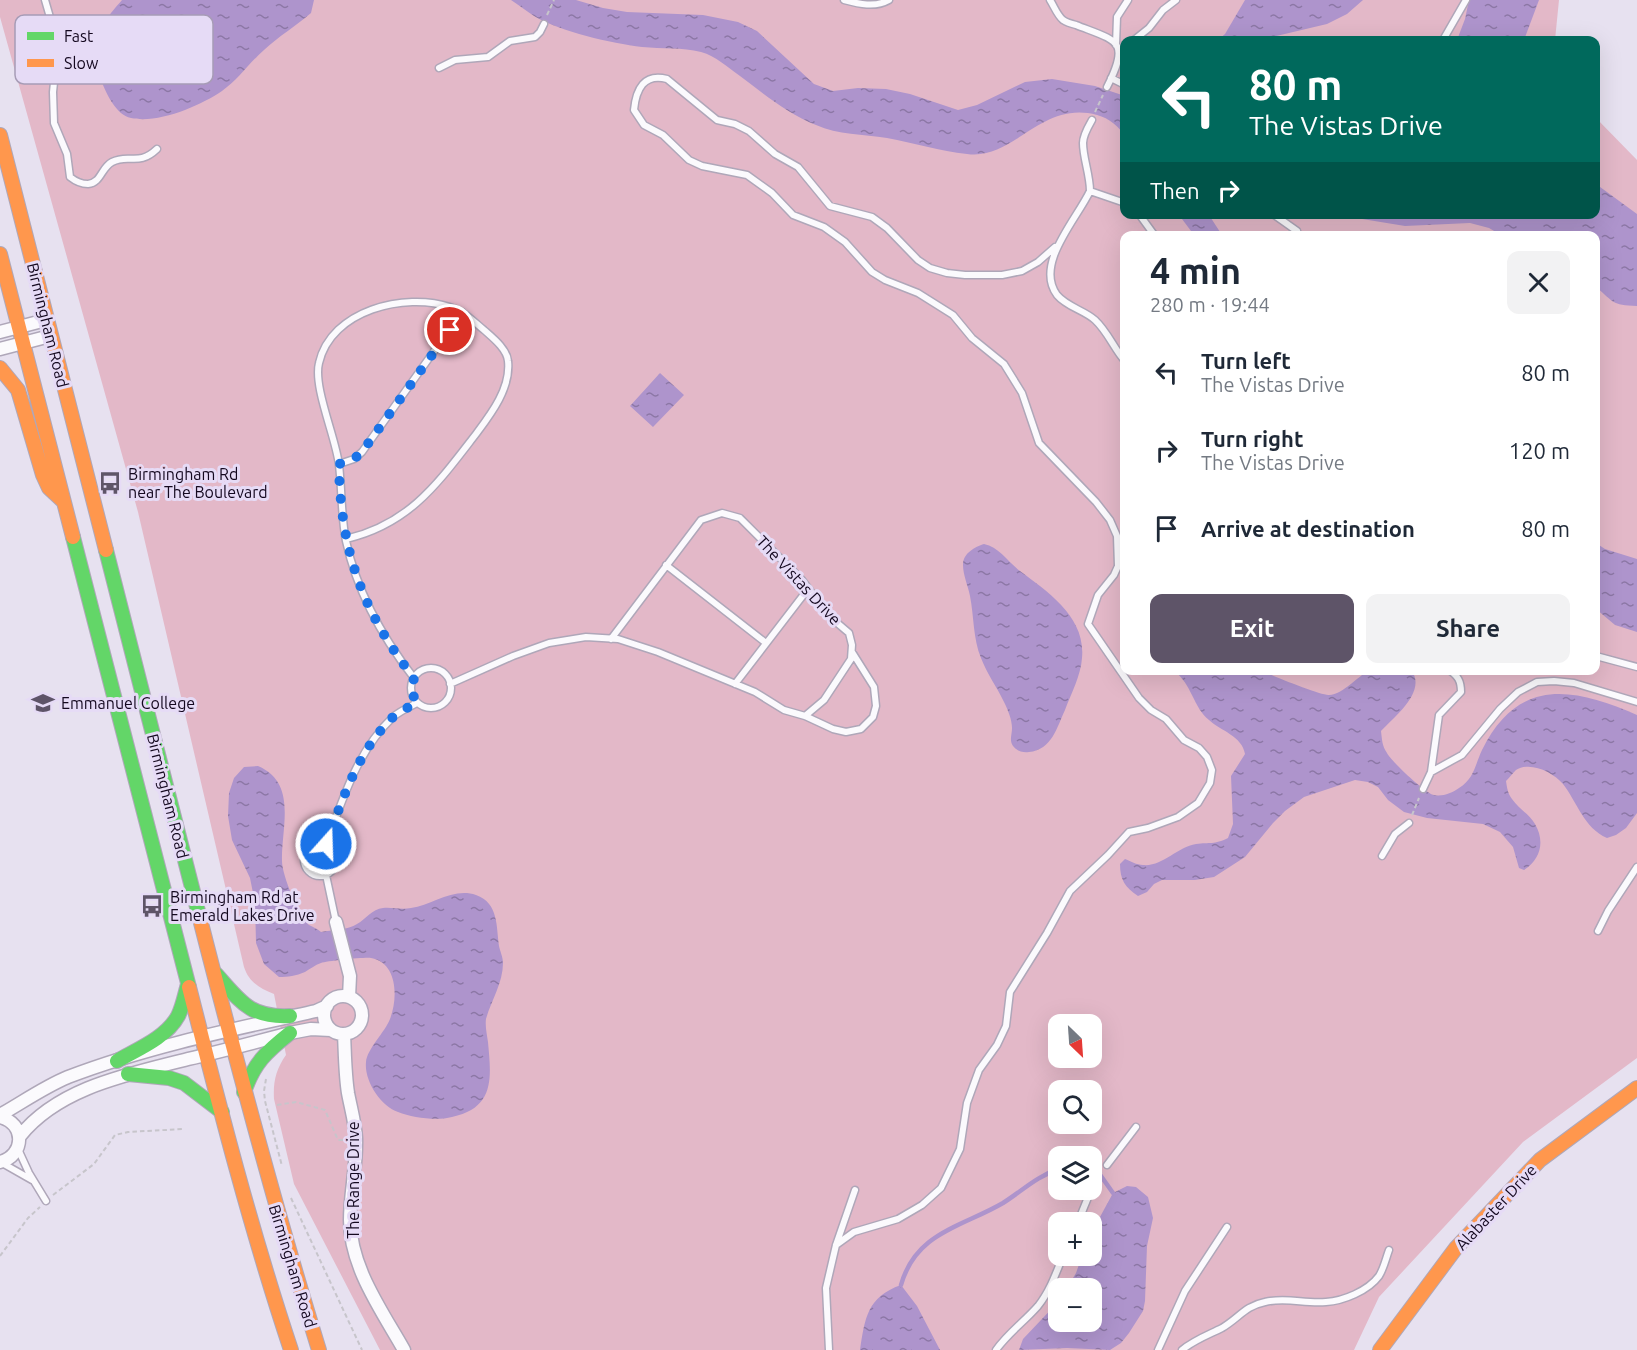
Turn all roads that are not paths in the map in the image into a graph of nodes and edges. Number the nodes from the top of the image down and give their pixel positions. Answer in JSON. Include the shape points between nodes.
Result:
{"nodes":[{"id":1,"x":45,"y":0,"type":"edge"},
{"id":2,"x":844,"y":0,"type":"edge"},
{"id":3,"x":889,"y":0,"type":"edge"},
{"id":4,"x":1050,"y":0,"type":"edge"},
{"id":5,"x":1128,"y":0,"type":"edge"},
{"id":6,"x":1176,"y":0,"type":"edge"},
{"id":7,"x":1466,"y":0,"type":"edge"},
{"id":8,"x":49,"y":15,"type":"edge"},
{"id":9,"x":544,"y":24,"type":"road end"},
{"id":10,"x":1139,"y":36,"type":"edge"},
{"id":11,"x":1445,"y":36,"type":"edge"},
{"id":12,"x":1120,"y":47,"type":"edge"},
{"id":13,"x":1117,"y":48,"type":"junction"},
{"id":14,"x":439,"y":68,"type":"dead end"},
{"id":15,"x":1111,"y":78,"type":"junction"},
{"id":16,"x":1120,"y":82,"type":"edge"},
{"id":17,"x":54,"y":84,"type":"edge"},
{"id":18,"x":1107,"y":87,"type":"road end"},
{"id":19,"x":1092,"y":120,"type":"road end"},
{"id":20,"x":0,"y":135,"type":"edge"},
{"id":21,"x":157,"y":149,"type":"dead end"},
{"id":22,"x":1090,"y":191,"type":"junction"},
{"id":23,"x":1120,"y":201,"type":"edge"},
{"id":24,"x":1280,"y":219,"type":"edge"},
{"id":25,"x":1297,"y":231,"type":"dead end"},
{"id":26,"x":1055,"y":247,"type":"junction"},
{"id":27,"x":0,"y":254,"type":"edge"},
{"id":28,"x":462,"y":312,"type":"junction"},
{"id":29,"x":46,"y":320,"type":"junction"},
{"id":30,"x":20,"y":327,"type":"junction"},
{"id":31,"x":0,"y":332,"type":"edge"},
{"id":32,"x":50,"y":336,"type":"junction"},
{"id":33,"x":23,"y":343,"type":"junction"},
{"id":34,"x":0,"y":349,"type":"edge"},
{"id":35,"x":1120,"y":354,"type":"edge"},
{"id":36,"x":0,"y":369,"type":"edge"},
{"id":37,"x":339,"y":464,"type":"junction"},
{"id":38,"x":64,"y":502,"type":"junction"},
{"id":39,"x":346,"y":539,"type":"junction"},
{"id":40,"x":666,"y":565,"type":"junction"},
{"id":41,"x":808,"y":589,"type":"junction"},
{"id":42,"x":611,"y":639,"type":"junction"},
{"id":43,"x":766,"y":643,"type":"junction"},
{"id":44,"x":852,"y":652,"type":"junction"},
{"id":45,"x":1600,"y":657,"type":"edge"},
{"id":46,"x":1637,"y":668,"type":"edge"},
{"id":47,"x":1120,"y":670,"type":"edge"},
{"id":48,"x":1123,"y":675,"type":"edge"},
{"id":49,"x":1455,"y":675,"type":"edge"},
{"id":50,"x":414,"y":678,"type":"junction"},
{"id":51,"x":450,"y":684,"type":"junction"},
{"id":52,"x":735,"y":684,"type":"junction"},
{"id":53,"x":1637,"y":702,"type":"edge"},
{"id":54,"x":417,"y":703,"type":"junction"},
{"id":55,"x":805,"y":716,"type":"junction"},
{"id":56,"x":1431,"y":772,"type":"junction"},
{"id":57,"x":1423,"y":789,"type":"road end"},
{"id":58,"x":1409,"y":823,"type":"road end"},
{"id":59,"x":326,"y":844,"type":"junction"},
{"id":60,"x":1382,"y":856,"type":"dead end"},
{"id":61,"x":1637,"y":867,"type":"edge"},
{"id":62,"x":326,"y":875,"type":"junction"},
{"id":63,"x":336,"y":922,"type":"joint"},
{"id":64,"x":1598,"y":931,"type":"dead end"},
{"id":65,"x":214,"y":971,"type":"junction"},
{"id":66,"x":188,"y":984,"type":"junction"},
{"id":67,"x":349,"y":997,"type":"junction"},
{"id":68,"x":327,"y":1006,"type":"junction"},
{"id":69,"x":290,"y":1016,"type":"junction"},
{"id":70,"x":331,"y":1030,"type":"junction"},
{"id":71,"x":229,"y":1032,"type":"junction"},
{"id":72,"x":290,"y":1033,"type":"junction"},
{"id":73,"x":344,"y":1034,"type":"junction"},
{"id":74,"x":202,"y":1038,"type":"junction"},
{"id":75,"x":233,"y":1048,"type":"junction"},
{"id":76,"x":207,"y":1054,"type":"junction"},
{"id":77,"x":117,"y":1061,"type":"junction"},
{"id":78,"x":128,"y":1074,"type":"junction"},
{"id":79,"x":1637,"y":1088,"type":"edge"},
{"id":80,"x":244,"y":1092,"type":"junction"},
{"id":81,"x":222,"y":1112,"type":"junction"},
{"id":82,"x":0,"y":1116,"type":"edge"},
{"id":83,"x":1136,"y":1127,"type":"dead end"},
{"id":84,"x":20,"y":1136,"type":"junction"},
{"id":85,"x":18,"y":1149,"type":"junction"},
{"id":86,"x":1,"y":1162,"type":"edge"},
{"id":87,"x":1107,"y":1165,"type":"dead end"},
{"id":88,"x":33,"y":1180,"type":"junction"},
{"id":89,"x":855,"y":1190,"type":"dead end"},
{"id":90,"x":46,"y":1201,"type":"road end"},
{"id":91,"x":1227,"y":1227,"type":"dead end"},
{"id":92,"x":836,"y":1245,"type":"junction"},
{"id":93,"x":1389,"y":1250,"type":"dead end"},
{"id":94,"x":1059,"y":1266,"type":"edge"},
{"id":95,"x":291,"y":1350,"type":"edge"},
{"id":96,"x":319,"y":1350,"type":"edge"},
{"id":97,"x":404,"y":1350,"type":"edge"},
{"id":98,"x":829,"y":1350,"type":"edge"},
{"id":99,"x":996,"y":1350,"type":"edge"},
{"id":100,"x":1158,"y":1350,"type":"edge"},
{"id":101,"x":1182,"y":1350,"type":"edge"},
{"id":102,"x":1380,"y":1350,"type":"edge"}],
"edges":[{"from":1,"to":8,"type":"lane"},
{"from":2,"to":3,"type":"lane","via":[[861,4]]},
{"from":4,"to":13,"type":"lane","via":[[1064,20],[1112,39]]},
{"from":5,"to":13,"type":"lane","via":[[1117,17]]},
{"from":6,"to":10,"type":"lane"},
{"from":7,"to":11,"type":"lane"},
{"from":9,"to":14,"type":"lane","via":[[535,37],[510,41],[488,57],[455,60]]},
{"from":12,"to":13,"type":"lane"},
{"from":13,"to":15,"type":"lane","via":[[1117,66]]},
{"from":15,"to":16,"type":"lane"},
{"from":15,"to":18,"type":"lane"},
{"from":17,"to":21,"type":"lane","via":[[54,123],[67,154],[70,177],[86,184],[95,182],[110,163],[141,159]]},
{"from":19,"to":22,"type":"lane","via":[[1083,144]]},
{"from":20,"to":29,"type":"street","name":"Birmingham Road"},
{"from":22,"to":23,"type":"lane"},
{"from":22,"to":26,"type":"lane"},
{"from":24,"to":25,"type":"lane"},
{"from":26,"to":35,"type":"lane","via":[[1050,269],[1057,294],[1095,320]]},
{"from":26,"to":47,"type":"lane","via":[[1022,271],[1002,275],[947,273],[930,268],[872,217],[830,206],[798,167],[775,154],[749,131],[717,120],[667,79],[650,78],[635,96],[634,110],[644,125],[663,135],[689,160],[747,175],[794,215],[824,227],[845,242],[872,272],[918,293],[952,315],[972,338],[1004,364],[1022,393],[1039,443],[1096,501],[1117,536],[1118,566],[1098,595],[1088,624]]},
{"from":27,"to":30,"type":"street","name":"Birmingham Road"},
{"from":28,"to":37,"type":"lane","via":[[362,452]]},
{"from":28,"to":37,"type":"lane","via":[[438,303],[400,304],[364,313],[337,332],[319,362],[317,378]]},
{"from":28,"to":39,"type":"lane","via":[[491,336],[508,359],[508,378],[500,397],[433,490],[388,524]]},
{"from":29,"to":30,"type":"street"},
{"from":29,"to":32,"type":"street","name":"Birmingham Road"},
{"from":30,"to":31,"type":"street"},
{"from":30,"to":33,"type":"street","name":"Birmingham Road"},
{"from":32,"to":33,"type":"street"},
{"from":32,"to":65,"type":"street","name":"Birmingham Road"},
{"from":33,"to":34,"type":"street"},
{"from":33,"to":38,"type":"street","name":"Birmingham Road"},
{"from":36,"to":38,"type":"street","via":[[18,390],[49,488]]},
{"from":37,"to":39,"type":"lane"},
{"from":38,"to":66,"type":"street","name":"Birmingham Road"},
{"from":39,"to":50,"type":"lane","via":[[363,596]]},
{"from":40,"to":41,"type":"lane","name":"The Vistas Drive","via":[[701,520],[722,513],[740,518]]},
{"from":40,"to":42,"type":"lane","name":"The Vistas Drive"},
{"from":40,"to":43,"type":"lane"},
{"from":41,"to":43,"type":"lane"},
{"from":41,"to":44,"type":"lane","name":"The Vistas Drive","via":[[828,616],[849,633]]},
{"from":42,"to":51,"type":"lane","via":[[586,637],[549,643]]},
{"from":42,"to":52,"type":"lane","via":[[658,651]]},
{"from":43,"to":52,"type":"lane"},
{"from":44,"to":55,"type":"lane","via":[[824,700]]},
{"from":44,"to":55,"type":"lane","name":"The Vistas Drive","via":[[874,687],[873,717],[861,729],[846,732]]},
{"from":45,"to":46,"type":"lane"},
{"from":48,"to":92,"type":"lane","via":[[1151,710],[1207,757],[1212,770],[1210,783],[1198,803],[1178,817],[1129,832],[1070,891],[1010,992],[1006,1026],[979,1070],[967,1103],[960,1149],[941,1188],[898,1219],[854,1232]]},
{"from":49,"to":56,"type":"lane","via":[[1461,692],[1439,715]]},
{"from":50,"to":51,"type":"lane","via":[[424,669],[437,669]]},
{"from":50,"to":54,"type":"lane","via":[[411,691]]},
{"from":51,"to":54,"type":"lane","via":[[449,696],[441,705],[428,708]]},
{"from":52,"to":55,"type":"lane","via":[[784,710]]},
{"from":53,"to":56,"type":"lane","via":[[1574,682],[1537,682],[1518,692],[1500,709],[1462,755]]},
{"from":54,"to":59,"type":"lane","via":[[395,716],[373,740],[345,791]]},
{"from":56,"to":57,"type":"lane"},
{"from":58,"to":60,"type":"lane","via":[[1395,834]]},
{"from":59,"to":62,"type":"lane","via":[[336,857],[334,868]]},
{"from":59,"to":62,"type":"lane","via":[[310,847],[304,862],[314,875]]},
{"from":61,"to":64,"type":"lane"},
{"from":62,"to":63,"type":"lane"},
{"from":63,"to":67,"type":"street","via":[[350,976]]},
{"from":65,"to":69,"type":"street","via":[[260,1014]]},
{"from":65,"to":71,"type":"street","name":"Birmingham Road"},
{"from":66,"to":74,"type":"street","name":"Birmingham Road"},
{"from":66,"to":77,"type":"street","via":[[174,1021]]},
{"from":67,"to":68,"type":"street","via":[[336,997]]},
{"from":67,"to":73,"type":"street","via":[[360,1006],[362,1014],[357,1028]]},
{"from":68,"to":69,"type":"street"},
{"from":68,"to":70,"type":"street","via":[[324,1018]]},
{"from":69,"to":71,"type":"street"},
{"from":70,"to":72,"type":"street"},
{"from":70,"to":73,"type":"street"},
{"from":71,"to":74,"type":"street"},
{"from":71,"to":75,"type":"street","name":"Birmingham Road"},
{"from":72,"to":75,"type":"street"},
{"from":72,"to":80,"type":"street","via":[[252,1067]]},
{"from":73,"to":97,"type":"street","name":"The Range Drive","via":[[346,1081],[356,1140],[350,1220],[354,1246],[364,1276]]},
{"from":74,"to":76,"type":"street","name":"Birmingham Road"},
{"from":74,"to":77,"type":"street"},
{"from":75,"to":76,"type":"street"},
{"from":75,"to":80,"type":"street","name":"Birmingham Road"},
{"from":76,"to":78,"type":"street"},
{"from":76,"to":81,"type":"street","name":"Birmingham Road"},
{"from":77,"to":82,"type":"street","via":[[49,1086]]},
{"from":78,"to":81,"type":"street","via":[[184,1083]]},
{"from":78,"to":84,"type":"street","via":[[57,1103],[31,1122]]},
{"from":79,"to":102,"type":"street","name":"Alabaster Drive","via":[[1540,1160],[1456,1248]]},
{"from":80,"to":96,"type":"street","name":"Birmingham Road"},
{"from":81,"to":95,"type":"street","name":"Birmingham Road","via":[[251,1226]]},
{"from":82,"to":84,"type":"street","via":[[13,1122]]},
{"from":83,"to":87,"type":"lane"},
{"from":84,"to":85,"type":"street"},
{"from":85,"to":86,"type":"street"},
{"from":85,"to":88,"type":"lane"},
{"from":86,"to":88,"type":"lane"},
{"from":88,"to":90,"type":"lane"},
{"from":89,"to":92,"type":"lane"},
{"from":91,"to":100,"type":"lane","via":[[1185,1291]]},
{"from":92,"to":98,"type":"lane","via":[[826,1288]]},
{"from":93,"to":101,"type":"lane","via":[[1379,1276],[1345,1298],[1326,1302],[1263,1302]]},
{"from":94,"to":99,"type":"lane","via":[[1037,1307]]}]}
